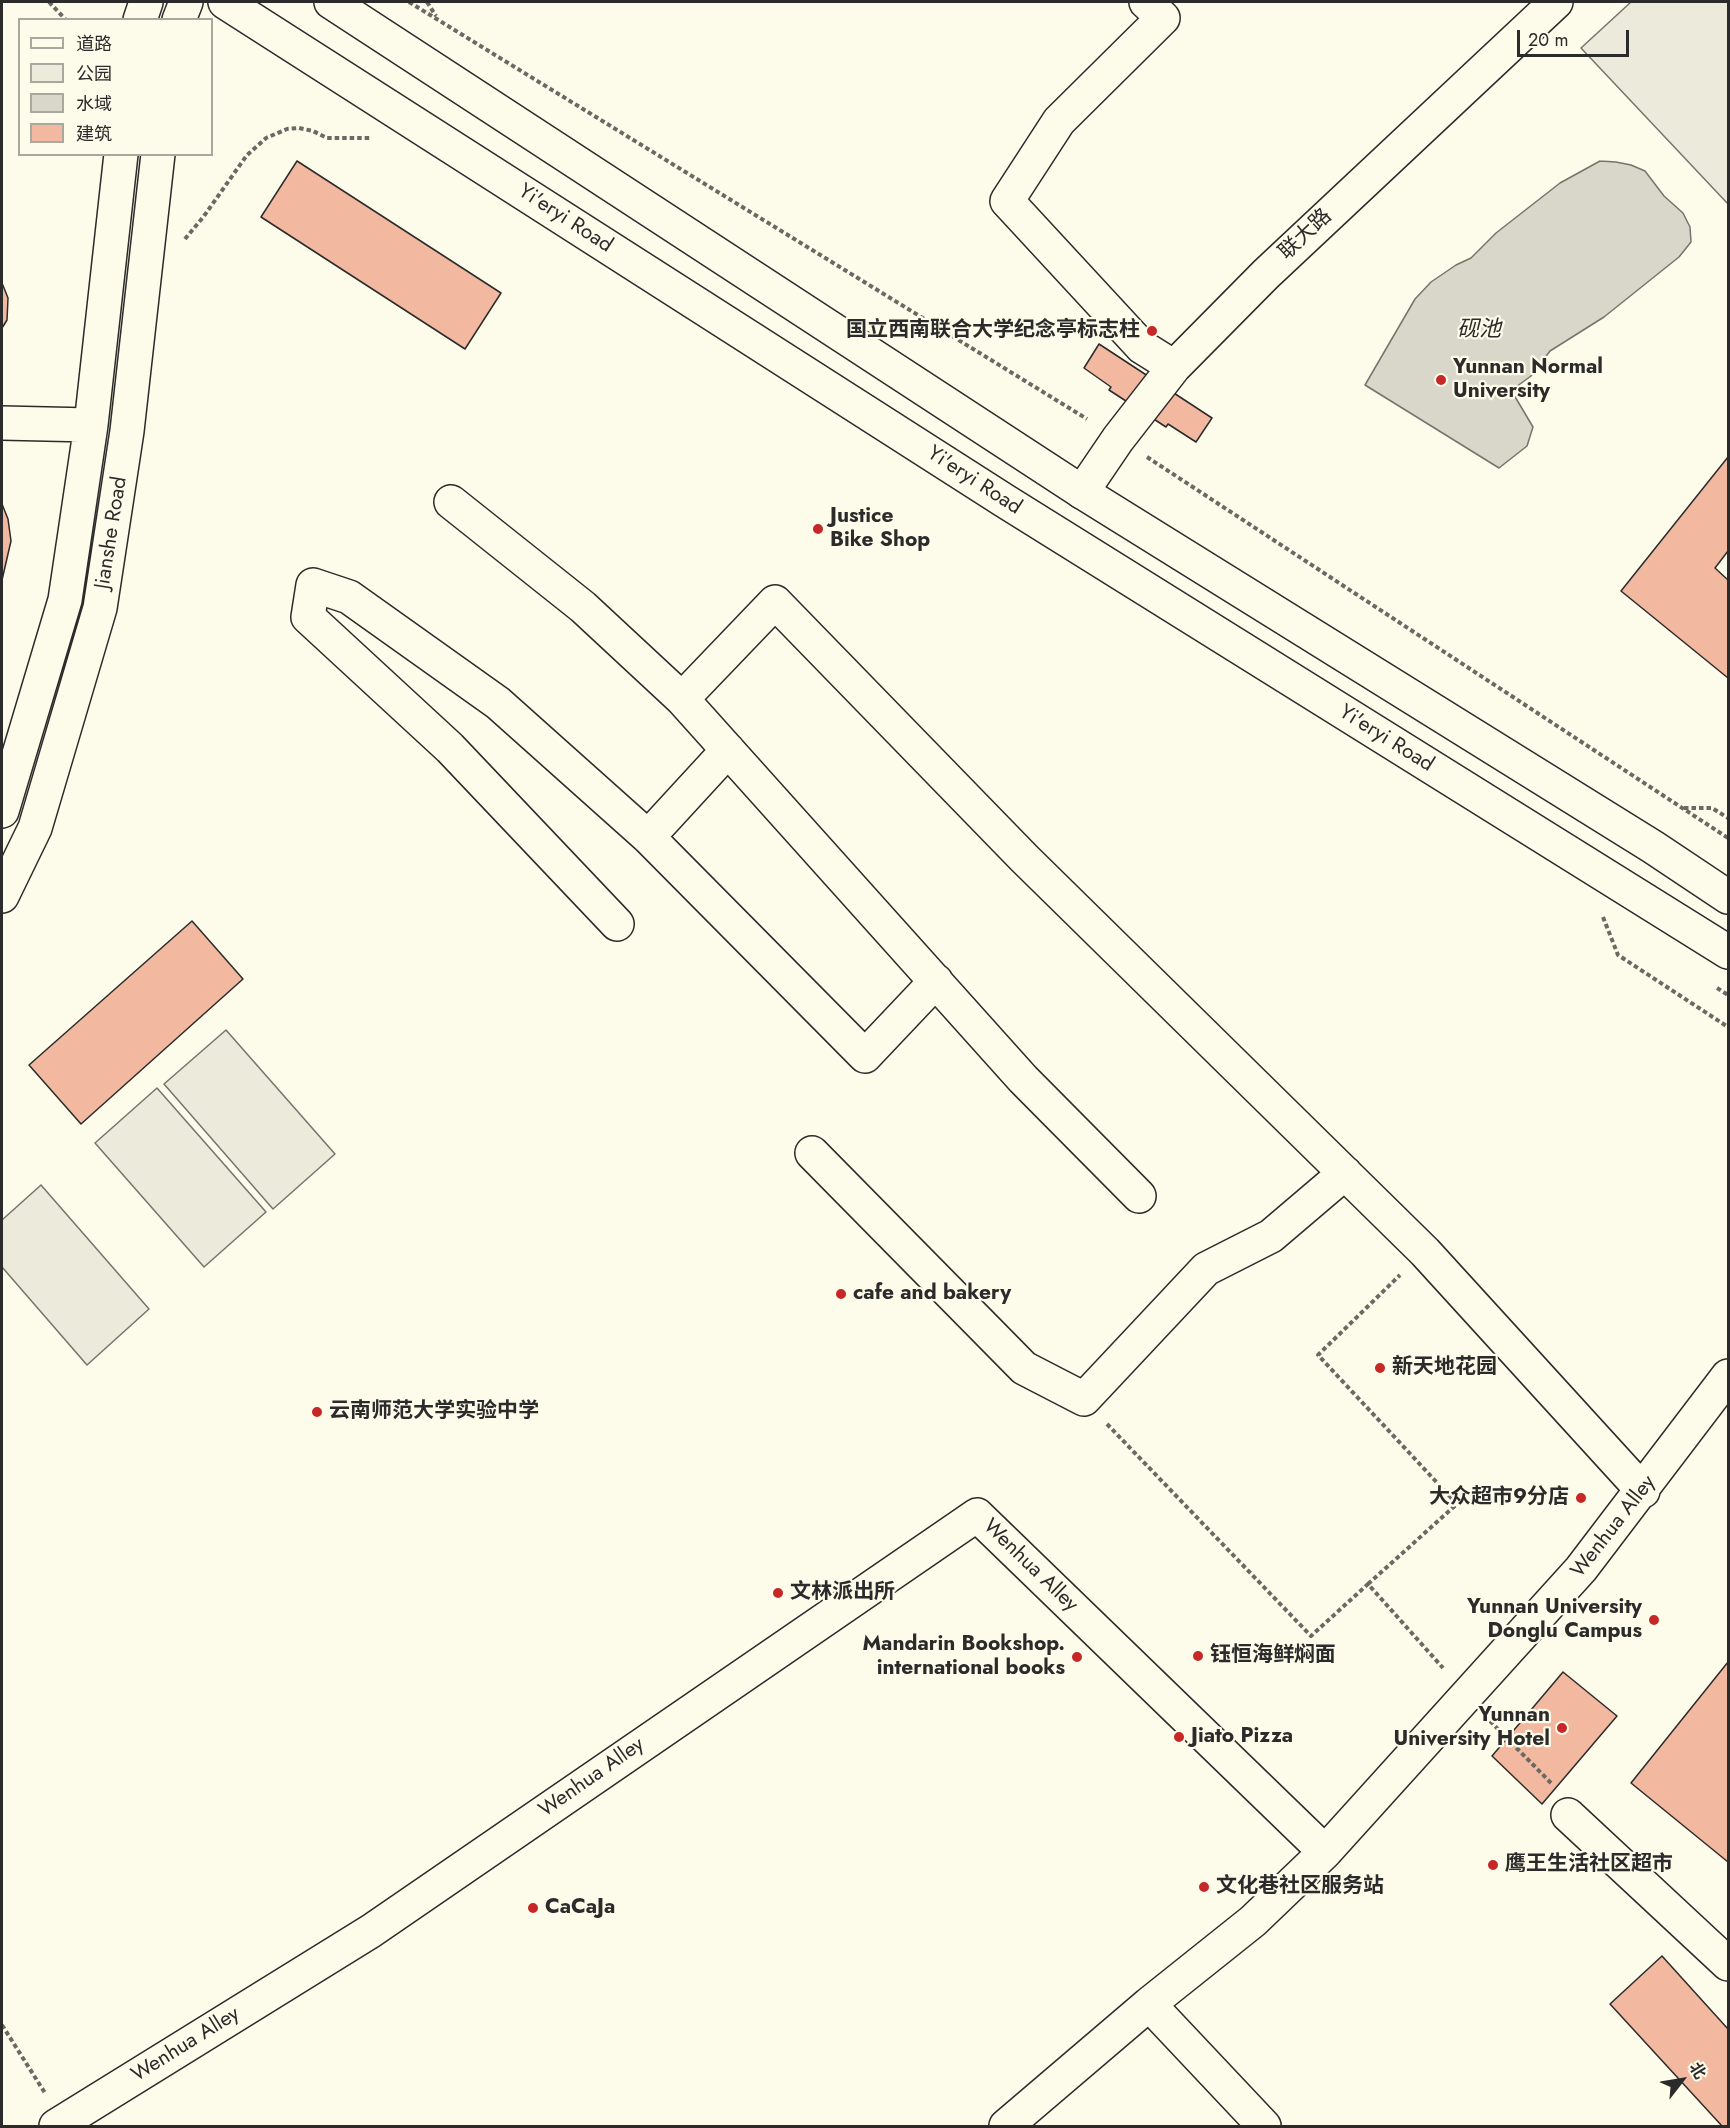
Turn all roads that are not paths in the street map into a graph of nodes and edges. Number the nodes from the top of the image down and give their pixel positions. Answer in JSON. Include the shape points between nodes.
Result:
{"nodes":[{"id":1,"x":146,"y":2,"type":"edge"},
{"id":2,"x":186,"y":2,"type":"edge"},
{"id":3,"x":225,"y":2,"type":"edge"},
{"id":4,"x":331,"y":2,"type":"edge"},
{"id":5,"x":1556,"y":2,"type":"edge"},
{"id":6,"x":1164,"y":7,"type":"edge"},
{"id":7,"x":141,"y":18,"type":"edge"},
{"id":8,"x":180,"y":18,"type":"edge"},
{"id":9,"x":121,"y":156,"type":"edge"},
{"id":10,"x":158,"y":156,"type":"edge"},
{"id":11,"x":1174,"y":367,"type":"junction"},
{"id":12,"x":2,"y":423,"type":"edge"},
{"id":13,"x":91,"y":425,"type":"junction"},
{"id":14,"x":1082,"y":492,"type":"junction"},
{"id":15,"x":451,"y":502,"type":"dead end"},
{"id":16,"x":682,"y":699,"type":"junction"},
{"id":17,"x":728,"y":750,"type":"junction"},
{"id":18,"x":2,"y":811,"type":"edge"},
{"id":19,"x":648,"y":837,"type":"junction"},
{"id":20,"x":2,"y":896,"type":"edge"},
{"id":21,"x":1728,"y":897,"type":"edge"},
{"id":22,"x":617,"y":924,"type":"dead end"},
{"id":23,"x":1728,"y":952,"type":"edge"},
{"id":24,"x":936,"y":981,"type":"junction"},
{"id":25,"x":812,"y":1153,"type":"dead end"},
{"id":26,"x":1345,"y":1173,"type":"junction"},
{"id":27,"x":1139,"y":1196,"type":"dead end"},
{"id":28,"x":1728,"y":1376,"type":"edge"},
{"id":29,"x":1643,"y":1491,"type":"junction"},
{"id":30,"x":1568,"y":1815,"type":"road end"},
{"id":31,"x":1325,"y":1852,"type":"junction"},
{"id":32,"x":1728,"y":1964,"type":"edge"},
{"id":33,"x":1149,"y":2004,"type":"junction"},
{"id":34,"x":59,"y":2124,"type":"edge"},
{"id":35,"x":1006,"y":2127,"type":"edge"},
{"id":36,"x":1264,"y":2127,"type":"edge"}],
"edges":[{"from":1,"to":7,"type":"street"},
{"from":2,"to":8,"type":"street"},
{"from":3,"to":23,"type":"street","name":"Yi'eryi Road","via":[[995,494]]},
{"from":4,"to":14,"type":"street"},
{"from":5,"to":11,"type":"street","name":"联大路","via":[[1266,273]]},
{"from":6,"to":11,"type":"street","via":[[1059,122],[1007,201],[1142,347]]},
{"from":9,"to":13,"type":"street","name":"Jianshe Road"},
{"from":10,"to":20,"type":"street","name":"Jianshe Road","via":[[127,431],[100,608],[35,828]]},
{"from":11,"to":14,"type":"street","name":"联大路"},
{"from":12,"to":13,"type":"street"},
{"from":13,"to":18,"type":"street","name":"Jianshe Road","via":[[65,600]]},
{"from":14,"to":21,"type":"street"},
{"from":15,"to":16,"type":"street","via":[[583,607]]},
{"from":16,"to":17,"type":"street"},
{"from":16,"to":26,"type":"street","via":[[775,602],[1024,858]]},
{"from":17,"to":19,"type":"street"},
{"from":17,"to":24,"type":"street"},
{"from":19,"to":22,"type":"street","via":[[498,703],[349,597],[313,585],[308,617],[450,748]]},
{"from":19,"to":24,"type":"street","via":[[865,1056]]},
{"from":24,"to":27,"type":"street","via":[[1023,1079]]},
{"from":25,"to":26,"type":"street","via":[[1024,1368],[1084,1399],[1206,1269],[1271,1236]]},
{"from":26,"to":29,"type":"street","via":[[1425,1252]]},
{"from":28,"to":29,"type":"street","name":"Wenhua Alley"},
{"from":29,"to":31,"type":"street","name":"Wenhua Alley","via":[[1581,1569]]},
{"from":30,"to":32,"type":"street"},
{"from":31,"to":33,"type":"street","via":[[1253,1922]]},
{"from":31,"to":34,"type":"street","name":"Wenhua Alley","via":[[977,1515],[371,1931]]},
{"from":33,"to":35,"type":"street"},
{"from":33,"to":36,"type":"street"}]}
